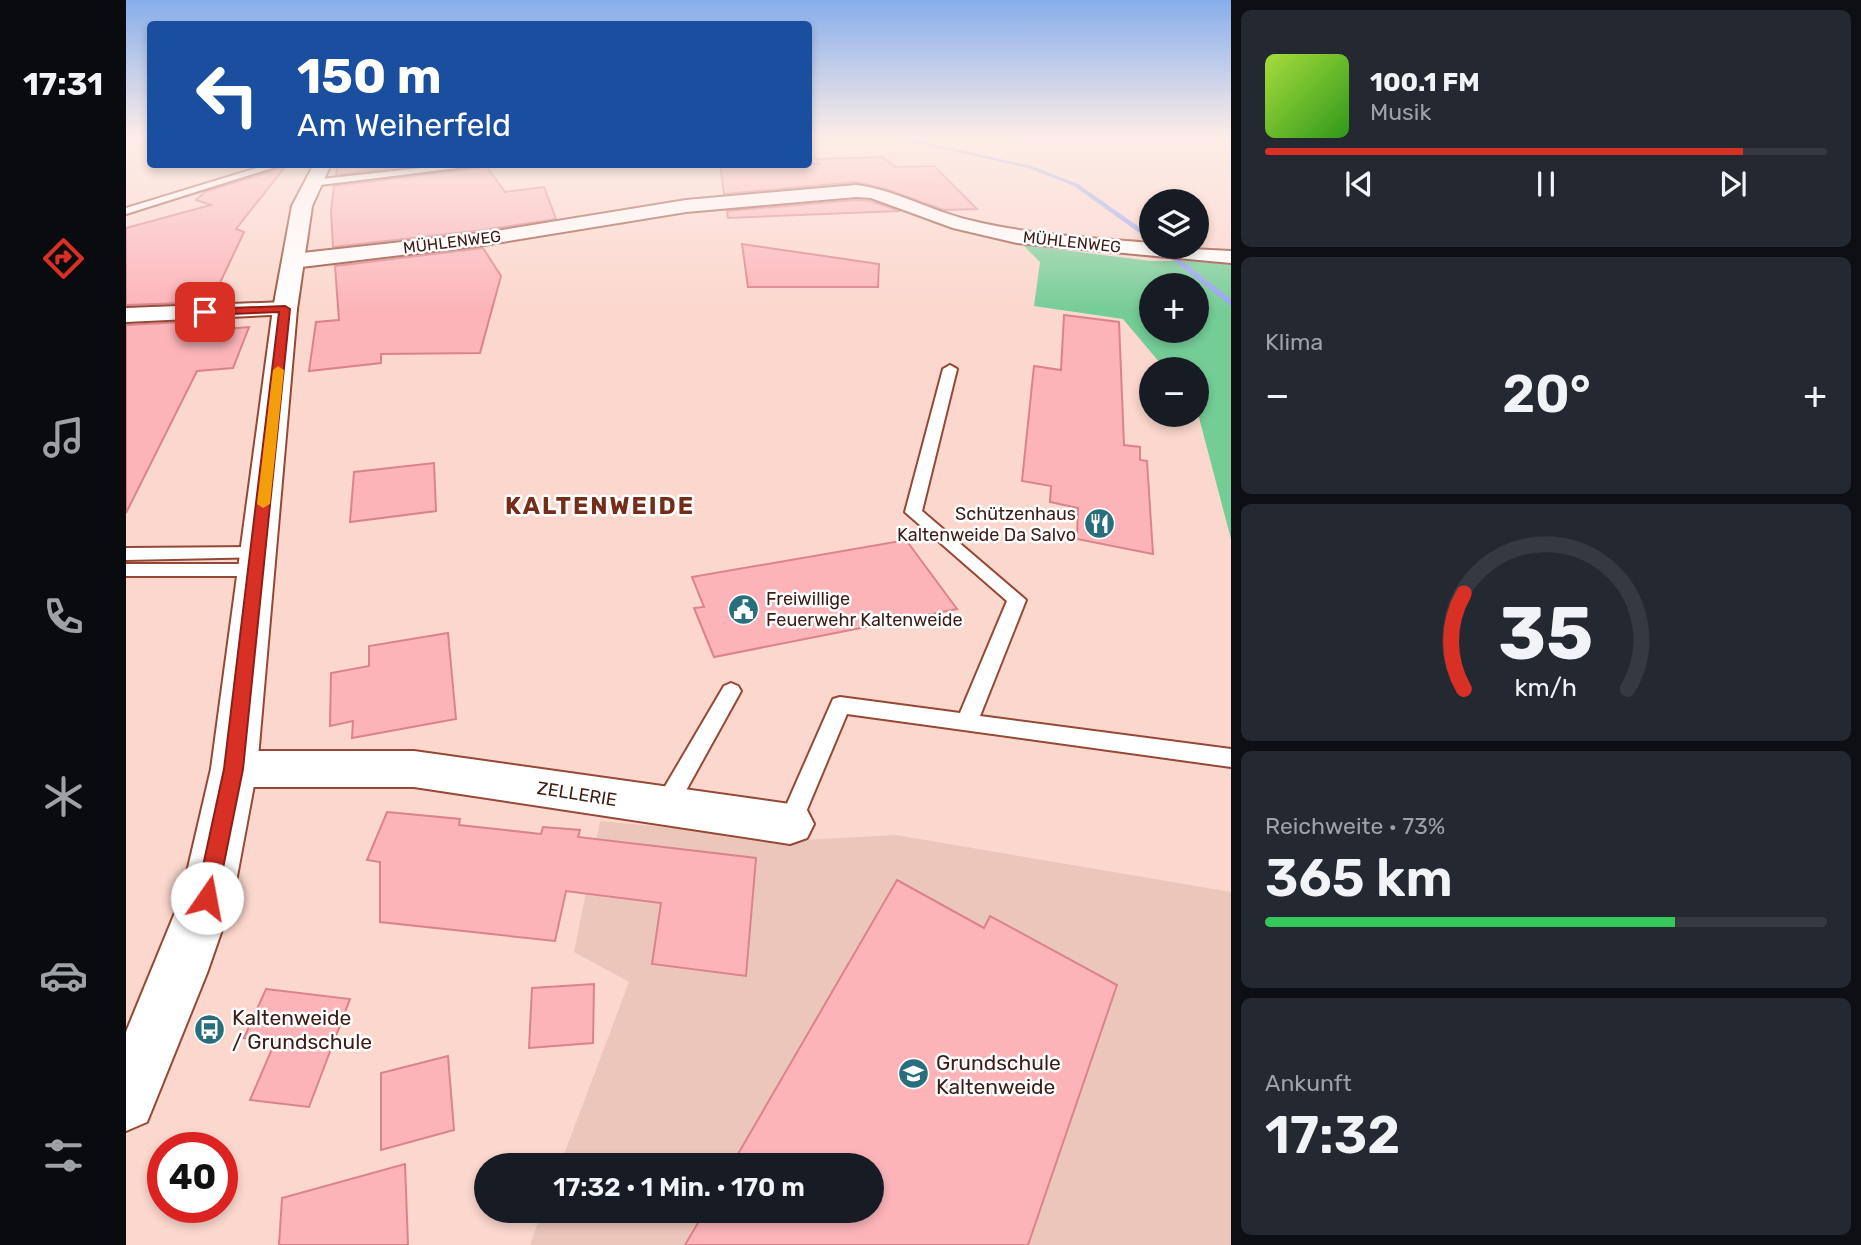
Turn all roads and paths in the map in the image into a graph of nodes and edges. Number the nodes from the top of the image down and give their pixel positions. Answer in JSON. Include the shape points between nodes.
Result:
{"nodes":[{"id":1,"x":178,"y":195,"type":"edge"},
{"id":2,"x":307,"y":195,"type":"edge"},
{"id":3,"x":810,"y":195,"type":"edge"},
{"id":4,"x":880,"y":195,"type":"edge"},
{"id":5,"x":126,"y":211,"type":"edge"},
{"id":6,"x":1231,"y":257,"type":"edge"},
{"id":7,"x":293,"y":261,"type":"junction"},
{"id":8,"x":285,"y":309,"type":"junction"},
{"id":9,"x":126,"y":315,"type":"edge"},
{"id":10,"x":950,"y":369,"type":"dead end"},
{"id":11,"x":126,"y":554,"type":"edge"},
{"id":12,"x":257,"y":561,"type":"junction"},
{"id":13,"x":126,"y":570,"type":"edge"},
{"id":14,"x":731,"y":691,"type":"dead end"},
{"id":15,"x":968,"y":720,"type":"junction"},
{"id":16,"x":1231,"y":758,"type":"edge"},
{"id":17,"x":233,"y":769,"type":"junction"},
{"id":18,"x":665,"y":807,"type":"junction"},
{"id":19,"x":790,"y":824,"type":"joint"},
{"id":20,"x":126,"y":1101,"type":"edge"}],
"edges":[{"from":1,"to":5,"type":"lane"},
{"from":2,"to":7,"type":"street"},
{"from":3,"to":7,"type":"street","name":"MÜHLENWEG","via":[[686,206],[484,239]]},
{"from":4,"to":6,"type":"street","name":"MÜHLENWEG","via":[[960,225],[1017,237]]},
{"from":7,"to":8,"type":"street"},
{"from":8,"to":9,"type":"street"},
{"from":8,"to":12,"type":"street"},
{"from":10,"to":15,"type":"lane","via":[[913,512],[1017,600]]},
{"from":11,"to":12,"type":"lane"},
{"from":12,"to":13,"type":"lane"},
{"from":12,"to":17,"type":"street"},
{"from":14,"to":18,"type":"lane"},
{"from":15,"to":16,"type":"lane"},
{"from":15,"to":19,"type":"lane","name":"ZELLERIE","via":[[840,705]]},
{"from":17,"to":18,"type":"street","name":"ZELLERIE","via":[[414,769]]},
{"from":17,"to":20,"type":"street","via":[[207,898]]},
{"from":18,"to":19,"type":"street","name":"ZELLERIE"}]}
